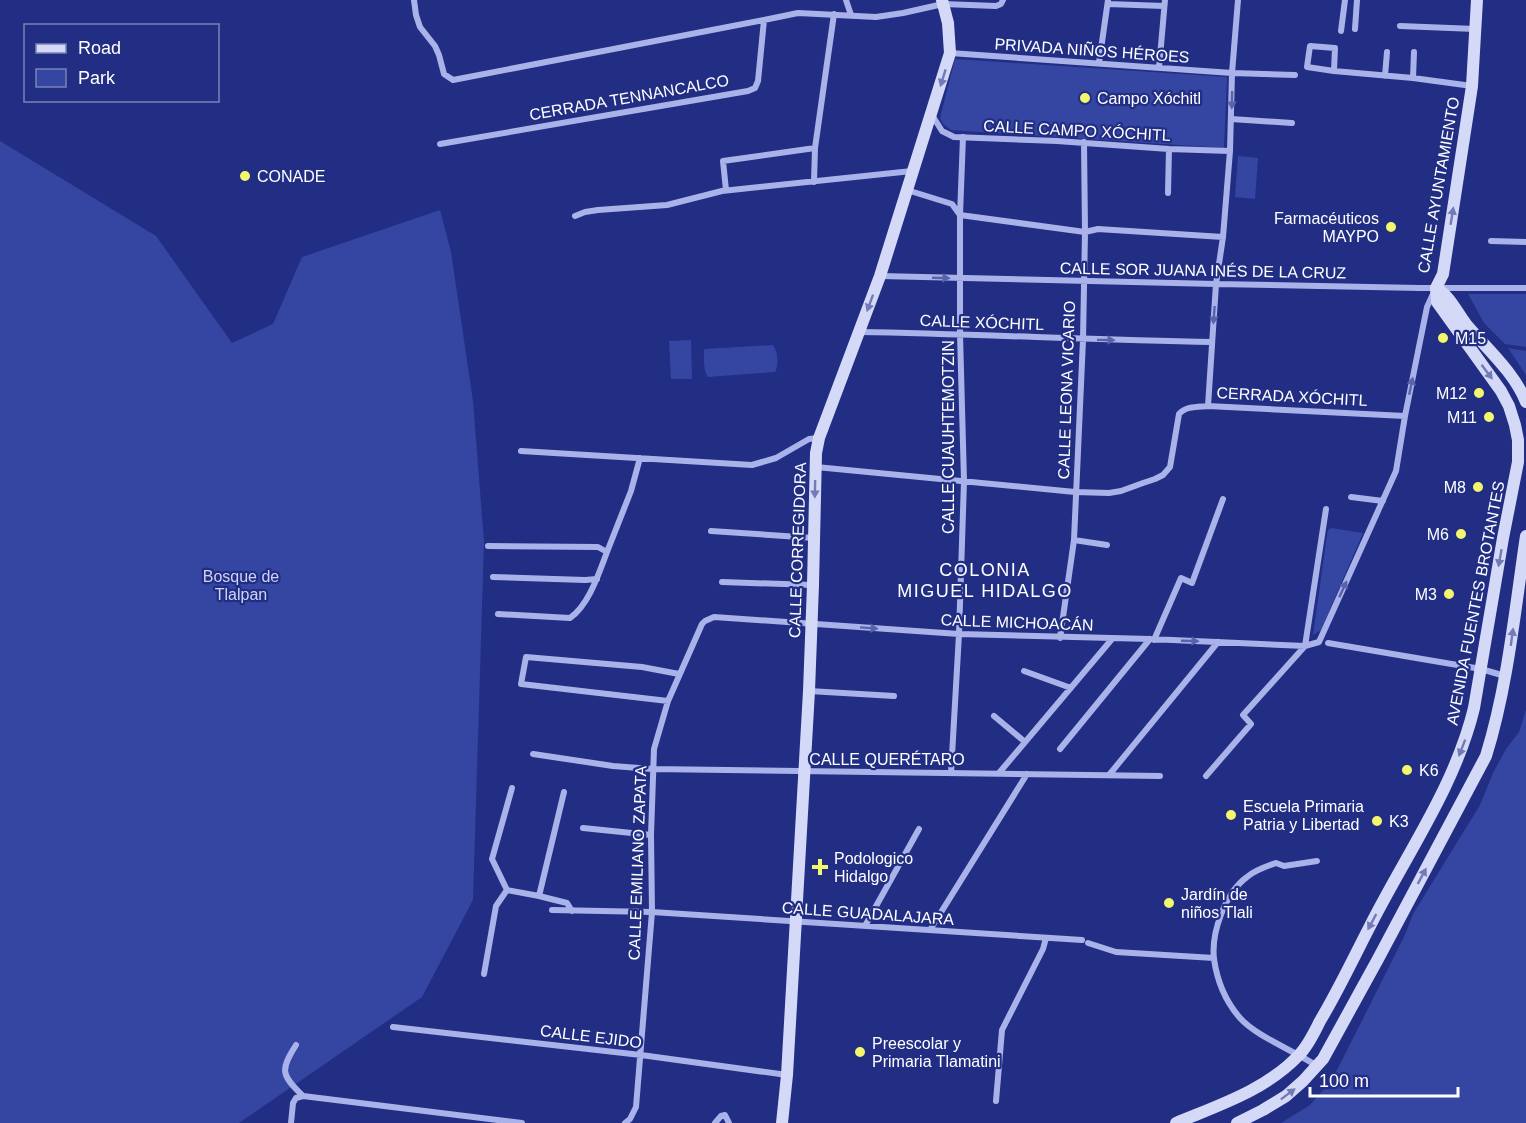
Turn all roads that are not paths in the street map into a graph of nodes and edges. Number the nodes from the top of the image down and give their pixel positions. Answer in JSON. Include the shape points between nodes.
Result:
{"nodes":[{"id":1,"x":414,"y":0,"type":"edge"},
{"id":2,"x":846,"y":0,"type":"edge"},
{"id":3,"x":1003,"y":0,"type":"edge"},
{"id":4,"x":1238,"y":0,"type":"edge"},
{"id":5,"x":1345,"y":0,"type":"edge"},
{"id":6,"x":1357,"y":0,"type":"edge"},
{"id":7,"x":1477,"y":0,"type":"edge"},
{"id":8,"x":942,"y":2,"type":"edge"},
{"id":9,"x":1108,"y":2,"type":"edge"},
{"id":10,"x":1165,"y":3,"type":"edge"},
{"id":11,"x":834,"y":14,"type":"junction"},
{"id":12,"x":851,"y":15,"type":"junction"},
{"id":13,"x":764,"y":20,"type":"junction"},
{"id":14,"x":1400,"y":26,"type":"dead end"},
{"id":15,"x":1355,"y":29,"type":"dead end"},
{"id":16,"x":1475,"y":29,"type":"junction"},
{"id":17,"x":1341,"y":31,"type":"dead end"},
{"id":18,"x":1387,"y":52,"type":"dead end"},
{"id":19,"x":1414,"y":52,"type":"dead end"},
{"id":20,"x":950,"y":53,"type":"junction"},
{"id":21,"x":1099,"y":63,"type":"junction"},
{"id":22,"x":1159,"y":68,"type":"junction"},
{"id":23,"x":1334,"y":71,"type":"junction"},
{"id":24,"x":1232,"y":73,"type":"junction"},
{"id":25,"x":1295,"y":75,"type":"dead end"},
{"id":26,"x":1385,"y":76,"type":"junction"},
{"id":27,"x":1413,"y":78,"type":"junction"},
{"id":28,"x":1472,"y":86,"type":"junction"},
{"id":29,"x":932,"y":115,"type":"junction"},
{"id":30,"x":1232,"y":119,"type":"junction"},
{"id":31,"x":1292,"y":123,"type":"dead end"},
{"id":32,"x":963,"y":137,"type":"junction"},
{"id":33,"x":1084,"y":142,"type":"junction"},
{"id":34,"x":440,"y":144,"type":"dead end"},
{"id":35,"x":815,"y":148,"type":"junction"},
{"id":36,"x":1169,"y":148,"type":"junction"},
{"id":37,"x":1230,"y":151,"type":"junction"},
{"id":38,"x":912,"y":171,"type":"junction"},
{"id":39,"x":814,"y":182,"type":"junction"},
{"id":40,"x":726,"y":190,"type":"junction"},
{"id":41,"x":907,"y":190,"type":"junction"},
{"id":42,"x":1168,"y":193,"type":"dead end"},
{"id":43,"x":960,"y":215,"type":"junction"},
{"id":44,"x":575,"y":216,"type":"dead end"},
{"id":45,"x":1085,"y":232,"type":"junction"},
{"id":46,"x":1222,"y":237,"type":"junction"},
{"id":47,"x":1491,"y":241,"type":"dead end"},
{"id":48,"x":1526,"y":242,"type":"edge"},
{"id":49,"x":880,"y":276,"type":"junction"},
{"id":50,"x":961,"y":279,"type":"junction"},
{"id":51,"x":1084,"y":281,"type":"junction"},
{"id":52,"x":1216,"y":284,"type":"junction"},
{"id":53,"x":1436,"y":288,"type":"junction"},
{"id":54,"x":1526,"y":288,"type":"edge"},
{"id":55,"x":859,"y":332,"type":"junction"},
{"id":56,"x":960,"y":334,"type":"junction"},
{"id":57,"x":1083,"y":340,"type":"junction"},
{"id":58,"x":1212,"y":342,"type":"junction"},
{"id":59,"x":1526,"y":402,"type":"edge"},
{"id":60,"x":1208,"y":406,"type":"junction"},
{"id":61,"x":1405,"y":416,"type":"junction"},
{"id":62,"x":819,"y":438,"type":"junction"},
{"id":63,"x":521,"y":451,"type":"dead end"},
{"id":64,"x":640,"y":458,"type":"junction"},
{"id":65,"x":816,"y":467,"type":"junction"},
{"id":66,"x":1521,"y":473,"type":"edge"},
{"id":67,"x":964,"y":480,"type":"junction"},
{"id":68,"x":1076,"y":492,"type":"junction"},
{"id":69,"x":1351,"y":496,"type":"dead end"},
{"id":70,"x":1223,"y":499,"type":"dead end"},
{"id":71,"x":1383,"y":501,"type":"junction"},
{"id":72,"x":1326,"y":509,"type":"dead end"},
{"id":73,"x":711,"y":531,"type":"dead end"},
{"id":74,"x":1526,"y":536,"type":"edge"},
{"id":75,"x":814,"y":538,"type":"junction"},
{"id":76,"x":1074,"y":540,"type":"junction"},
{"id":77,"x":1107,"y":545,"type":"dead end"},
{"id":78,"x":488,"y":546,"type":"dead end"},
{"id":79,"x":607,"y":552,"type":"junction"},
{"id":80,"x":493,"y":577,"type":"dead end"},
{"id":81,"x":597,"y":579,"type":"junction"},
{"id":82,"x":722,"y":582,"type":"dead end"},
{"id":83,"x":813,"y":585,"type":"junction"},
{"id":84,"x":498,"y":614,"type":"dead end"},
{"id":85,"x":714,"y":617,"type":"joint"},
{"id":86,"x":811,"y":625,"type":"junction"},
{"id":87,"x":959,"y":634,"type":"junction"},
{"id":88,"x":1060,"y":638,"type":"junction"},
{"id":89,"x":1112,"y":639,"type":"junction"},
{"id":90,"x":1152,"y":640,"type":"junction"},
{"id":91,"x":1218,"y":642,"type":"junction"},
{"id":92,"x":1319,"y":642,"type":"joint"},
{"id":93,"x":1328,"y":643,"type":"dead end"},
{"id":94,"x":1305,"y":646,"type":"junction"},
{"id":95,"x":1481,"y":669,"type":"junction"},
{"id":96,"x":1024,"y":671,"type":"dead end"},
{"id":97,"x":679,"y":674,"type":"junction"},
{"id":98,"x":1506,"y":676,"type":"junction"},
{"id":99,"x":1071,"y":688,"type":"junction"},
{"id":100,"x":809,"y":691,"type":"junction"},
{"id":101,"x":894,"y":696,"type":"dead end"},
{"id":102,"x":668,"y":700,"type":"junction"},
{"id":103,"x":994,"y":716,"type":"dead end"},
{"id":104,"x":1025,"y":742,"type":"junction"},
{"id":105,"x":1060,"y":749,"type":"dead end"},
{"id":106,"x":532,"y":754,"type":"dead end"},
{"id":107,"x":652,"y":769,"type":"junction"},
{"id":108,"x":805,"y":772,"type":"junction"},
{"id":109,"x":951,"y":773,"type":"junction"},
{"id":110,"x":999,"y":773,"type":"junction"},
{"id":111,"x":1027,"y":774,"type":"junction"},
{"id":112,"x":1109,"y":775,"type":"junction"},
{"id":113,"x":1160,"y":776,"type":"dead end"},
{"id":114,"x":1206,"y":776,"type":"dead end"},
{"id":115,"x":512,"y":788,"type":"dead end"},
{"id":116,"x":564,"y":792,"type":"dead end"},
{"id":117,"x":583,"y":828,"type":"dead end"},
{"id":118,"x":919,"y":829,"type":"dead end"},
{"id":119,"x":651,"y":835,"type":"junction"},
{"id":120,"x":1317,"y":861,"type":"dead end"},
{"id":121,"x":507,"y":890,"type":"junction"},
{"id":122,"x":538,"y":896,"type":"junction"},
{"id":123,"x":552,"y":910,"type":"dead end"},
{"id":124,"x":572,"y":911,"type":"junction"},
{"id":125,"x":652,"y":912,"type":"junction"},
{"id":126,"x":796,"y":921,"type":"junction"},
{"id":127,"x":865,"y":926,"type":"junction"},
{"id":128,"x":930,"y":930,"type":"junction"},
{"id":129,"x":1046,"y":938,"type":"junction"},
{"id":130,"x":1214,"y":958,"type":"junction"},
{"id":131,"x":484,"y":974,"type":"dead end"},
{"id":132,"x":393,"y":1027,"type":"dead end"},
{"id":133,"x":296,"y":1045,"type":"dead end"},
{"id":134,"x":641,"y":1055,"type":"junction"},
{"id":135,"x":1299,"y":1055,"type":"junction"},
{"id":136,"x":1317,"y":1066,"type":"junction"},
{"id":137,"x":787,"y":1075,"type":"junction"},
{"id":138,"x":303,"y":1096,"type":"junction"},
{"id":139,"x":996,"y":1101,"type":"dead end"},
{"id":140,"x":509,"y":1122,"type":"edge"},
{"id":141,"x":291,"y":1123,"type":"edge"},
{"id":142,"x":522,"y":1123,"type":"edge"},
{"id":143,"x":625,"y":1123,"type":"edge"},
{"id":144,"x":715,"y":1123,"type":"edge"},
{"id":145,"x":729,"y":1123,"type":"edge"},
{"id":146,"x":782,"y":1123,"type":"edge"},
{"id":147,"x":1176,"y":1123,"type":"edge"},
{"id":148,"x":1237,"y":1123,"type":"edge"}],
"edges":[{"from":1,"to":13,"type":"street","via":[[420,27],[435,46],[444,74],[453,80]]},
{"from":2,"to":12,"type":"street"},
{"from":3,"to":8,"type":"street","via":[[996,6]]},
{"from":4,"to":24,"type":"street"},
{"from":5,"to":17,"type":"street"},
{"from":6,"to":15,"type":"street"},
{"from":7,"to":16,"type":"street","name":"CALLE AYUNTAMIENTO"},
{"from":8,"to":12,"type":"street","via":[[889,16]]},
{"from":8,"to":20,"type":"street","name":"CALLE CORREGIDORA"},
{"from":9,"to":10,"type":"street"},
{"from":9,"to":21,"type":"street"},
{"from":10,"to":22,"type":"street"},
{"from":11,"to":12,"type":"street"},
{"from":11,"to":13,"type":"street","via":[[798,13]]},
{"from":11,"to":35,"type":"street"},
{"from":13,"to":34,"type":"street","name":"CERRADA TENNANCALCO","via":[[758,81],[748,91]]},
{"from":14,"to":16,"type":"street"},
{"from":16,"to":28,"type":"street","name":"CALLE AYUNTAMIENTO"},
{"from":18,"to":26,"type":"street"},
{"from":19,"to":27,"type":"street"},
{"from":20,"to":21,"type":"street","name":"PRIVADA NIÑOS HÉROES"},
{"from":20,"to":29,"type":"street","name":"CALLE CORREGIDORA","one_way":true},
{"from":21,"to":22,"type":"street","name":"PRIVADA NIÑOS HÉROES"},
{"from":22,"to":24,"type":"street","name":"PRIVADA NIÑOS HÉROES"},
{"from":23,"to":23,"type":"street","via":[[1335,48],[1310,46],[1307,67]]},
{"from":23,"to":26,"type":"street"},
{"from":24,"to":25,"type":"street","name":"PRIVADA NIÑOS HÉROES"},
{"from":24,"to":30,"type":"street","one_way":true},
{"from":26,"to":27,"type":"street"},
{"from":27,"to":28,"type":"street"},
{"from":53,"to":28,"type":"street","name":"CALLE AYUNTAMIENTO","one_way":true,"via":[[1443,274]]},
{"from":29,"to":32,"type":"street","name":"CALLE CAMPO XÓCHITL","via":[[942,131]]},
{"from":29,"to":38,"type":"street","name":"CALLE CORREGIDORA"},
{"from":30,"to":31,"type":"street"},
{"from":30,"to":37,"type":"street"},
{"from":32,"to":33,"type":"street","name":"CALLE CAMPO XÓCHITL"},
{"from":32,"to":43,"type":"street","name":"CALLE CUAUHTEMOTZIN"},
{"from":33,"to":36,"type":"street","name":"CALLE CAMPO XÓCHITL"},
{"from":33,"to":45,"type":"street","name":"CALLE LEONA VICARIO"},
{"from":35,"to":39,"type":"street"},
{"from":35,"to":40,"type":"street","via":[[723,161]]},
{"from":36,"to":37,"type":"street","name":"CALLE CAMPO XÓCHITL"},
{"from":36,"to":42,"type":"street"},
{"from":37,"to":46,"type":"street"},
{"from":38,"to":39,"type":"street"},
{"from":38,"to":41,"type":"street","name":"CALLE CORREGIDORA"},
{"from":39,"to":40,"type":"street"},
{"from":40,"to":44,"type":"street","via":[[667,205],[598,210]]},
{"from":41,"to":43,"type":"street","via":[[952,204]]},
{"from":41,"to":49,"type":"street","name":"CALLE CORREGIDORA"},
{"from":43,"to":45,"type":"street"},
{"from":43,"to":50,"type":"street","name":"CALLE CUAUHTEMOTZIN"},
{"from":45,"to":46,"type":"street","via":[[1098,229]]},
{"from":45,"to":51,"type":"street","name":"CALLE LEONA VICARIO"},
{"from":46,"to":52,"type":"street"},
{"from":47,"to":48,"type":"street"},
{"from":49,"to":50,"type":"street","name":"CALLE SOR JUANA INÉS DE LA CRUZ","one_way":true},
{"from":49,"to":55,"type":"street","name":"CALLE CORREGIDORA","one_way":true},
{"from":50,"to":51,"type":"street","name":"CALLE SOR JUANA INÉS DE LA CRUZ"},
{"from":50,"to":56,"type":"street","name":"CALLE CUAUHTEMOTZIN"},
{"from":51,"to":52,"type":"street","name":"CALLE SOR JUANA INÉS DE LA CRUZ"},
{"from":51,"to":57,"type":"street","name":"CALLE LEONA VICARIO"},
{"from":52,"to":53,"type":"street","name":"CALLE SOR JUANA INÉS DE LA CRUZ"},
{"from":52,"to":58,"type":"street","one_way":true},
{"from":53,"to":54,"type":"street","name":"CALLE SOR JUANA INÉS DE LA CRUZ"},
{"from":53,"to":59,"type":"street","via":[[1447,296],[1514,379]]},
{"from":61,"to":53,"type":"street","name":"CALLE AYUNTAMIENTO","one_way":true,"via":[[1427,307]]},
{"from":53,"to":66,"type":"street","name":"AVENIDA FUENTES BROTANTES","one_way":true,"via":[[1437,303],[1509,406]]},
{"from":55,"to":56,"type":"street","name":"CALLE XÓCHITL"},
{"from":55,"to":62,"type":"street","name":"CALLE CORREGIDORA"},
{"from":56,"to":57,"type":"street","name":"CALLE XÓCHITL"},
{"from":56,"to":67,"type":"street","name":"CALLE CUAUHTEMOTZIN"},
{"from":57,"to":58,"type":"street","name":"CALLE XÓCHITL","one_way":true},
{"from":57,"to":68,"type":"street","name":"CALLE LEONA VICARIO"},
{"from":58,"to":60,"type":"street"},
{"from":60,"to":61,"type":"street","name":"CERRADA XÓCHITL"},
{"from":60,"to":68,"type":"street","name":"CERRADA XÓCHITL","via":[[1189,408],[1179,414],[1170,467],[1163,475],[1110,494]]},
{"from":61,"to":71,"type":"street","name":"CALLE AYUNTAMIENTO","via":[[1396,471]]},
{"from":62,"to":64,"type":"street","via":[[752,465]]},
{"from":62,"to":65,"type":"street","name":"CALLE CORREGIDORA"},
{"from":63,"to":64,"type":"street"},
{"from":64,"to":79,"type":"street"},
{"from":65,"to":67,"type":"street"},
{"from":65,"to":75,"type":"street","name":"CALLE CORREGIDORA","one_way":true},
{"from":66,"to":95,"type":"street","name":"AVENIDA FUENTES BROTANTES","one_way":true},
{"from":67,"to":68,"type":"street"},
{"from":67,"to":87,"type":"street","name":"CALLE CUAUHTEMOTZIN"},
{"from":68,"to":76,"type":"street","name":"CALLE LEONA VICARIO"},
{"from":69,"to":71,"type":"street"},
{"from":70,"to":90,"type":"street","via":[[1192,583],[1181,579]]},
{"from":92,"to":71,"type":"street","name":"CALLE AYUNTAMIENTO","one_way":true},
{"from":72,"to":94,"type":"street"},
{"from":73,"to":75,"type":"street"},
{"from":98,"to":74,"type":"street","one_way":true},
{"from":75,"to":83,"type":"street","name":"CALLE CORREGIDORA"},
{"from":76,"to":77,"type":"street"},
{"from":76,"to":88,"type":"street","name":"CALLE LEONA VICARIO"},
{"from":78,"to":79,"type":"street","via":[[598,546]]},
{"from":79,"to":81,"type":"street"},
{"from":80,"to":81,"type":"street"},
{"from":81,"to":84,"type":"street","via":[[578,613],[570,618]]},
{"from":82,"to":83,"type":"street"},
{"from":83,"to":86,"type":"street","name":"CALLE CORREGIDORA"},
{"from":85,"to":86,"type":"street","name":"CALLE MICHOACÁN"},
{"from":85,"to":97,"type":"street","name":"CALLE EMILIANO ZAPATA","via":[[702,624]]},
{"from":86,"to":87,"type":"street","name":"CALLE MICHOACÁN","one_way":true},
{"from":86,"to":100,"type":"street","name":"CALLE CORREGIDORA"},
{"from":87,"to":88,"type":"street","name":"CALLE MICHOACÁN"},
{"from":87,"to":109,"type":"street","name":"CALLE CUAUHTEMOTZIN"},
{"from":88,"to":89,"type":"street","name":"CALLE MICHOACÁN"},
{"from":89,"to":90,"type":"street","name":"CALLE MICHOACÁN"},
{"from":89,"to":99,"type":"street"},
{"from":90,"to":91,"type":"street","name":"CALLE MICHOACÁN","one_way":true},
{"from":90,"to":105,"type":"street"},
{"from":91,"to":94,"type":"street","name":"CALLE MICHOACÁN"},
{"from":91,"to":112,"type":"street"},
{"from":92,"to":94,"type":"street","name":"CALLE MICHOACÁN"},
{"from":93,"to":95,"type":"street"},
{"from":94,"to":114,"type":"street","via":[[1243,716],[1251,724]]},
{"from":95,"to":98,"type":"street"},
{"from":95,"to":135,"type":"street","name":"AVENIDA FUENTES BROTANTES","one_way":true,"via":[[1469,728],[1453,771]]},
{"from":96,"to":99,"type":"street"},
{"from":97,"to":102,"type":"street","name":"CALLE EMILIANO ZAPATA"},
{"from":97,"to":102,"type":"street","via":[[526,657],[521,684]]},
{"from":136,"to":98,"type":"street","one_way":true,"via":[[1486,756]]},
{"from":99,"to":104,"type":"street"},
{"from":100,"to":101,"type":"street"},
{"from":100,"to":108,"type":"street","name":"CALLE CORREGIDORA"},
{"from":102,"to":107,"type":"street","name":"CALLE EMILIANO ZAPATA"},
{"from":103,"to":104,"type":"street"},
{"from":104,"to":110,"type":"street"},
{"from":106,"to":107,"type":"street","name":"CALLE QUERÉTARO"},
{"from":107,"to":108,"type":"street","name":"CALLE QUERÉTARO"},
{"from":107,"to":119,"type":"street","name":"CALLE EMILIANO ZAPATA"},
{"from":108,"to":109,"type":"street","name":"CALLE QUERÉTARO"},
{"from":108,"to":126,"type":"street","name":"CALLE CORREGIDORA"},
{"from":109,"to":110,"type":"street","name":"CALLE QUERÉTARO"},
{"from":110,"to":111,"type":"street","name":"CALLE QUERÉTARO"},
{"from":111,"to":112,"type":"street","name":"CALLE QUERÉTARO"},
{"from":111,"to":128,"type":"street"},
{"from":112,"to":113,"type":"street","name":"CALLE QUERÉTARO"},
{"from":115,"to":121,"type":"street","via":[[492,859]]},
{"from":116,"to":122,"type":"street"},
{"from":117,"to":119,"type":"street"},
{"from":118,"to":127,"type":"street"},
{"from":119,"to":125,"type":"street","name":"CALLE EMILIANO ZAPATA"},
{"from":120,"to":130,"type":"street","via":[[1284,866],[1276,863],[1240,882],[1220,916]]},
{"from":121,"to":122,"type":"street"},
{"from":121,"to":131,"type":"street","via":[[496,906]]},
{"from":122,"to":124,"type":"street","via":[[567,903]]},
{"from":123,"to":124,"type":"street","name":"CALLE GUADALAJARA"},
{"from":124,"to":125,"type":"street","name":"CALLE GUADALAJARA"},
{"from":125,"to":126,"type":"street","name":"CALLE GUADALAJARA"},
{"from":125,"to":134,"type":"street","name":"CALLE EMILIANO ZAPATA"},
{"from":126,"to":127,"type":"street","name":"CALLE GUADALAJARA"},
{"from":126,"to":137,"type":"street","name":"CALLE CORREGIDORA"},
{"from":127,"to":128,"type":"street","name":"CALLE GUADALAJARA"},
{"from":128,"to":129,"type":"street","name":"CALLE GUADALAJARA"},
{"from":129,"to":130,"type":"street","name":"CALLE GUADALAJARA","via":[[1085,942],[1116,952]]},
{"from":129,"to":139,"type":"street","via":[[1002,1030]]},
{"from":130,"to":135,"type":"street","via":[[1221,986],[1239,1017]]},
{"from":132,"to":134,"type":"street","name":"CALLE EJIDO"},
{"from":133,"to":138,"type":"street","via":[[284,1070],[292,1087]]},
{"from":134,"to":137,"type":"street","name":"CALLE EJIDO"},
{"from":134,"to":143,"type":"street","name":"CALLE EMILIANO ZAPATA","via":[[636,1107]]},
{"from":135,"to":136,"type":"street"},
{"from":135,"to":147,"type":"street","name":"AVENIDA FUENTES BROTANTES","via":[[1266,1083]]},
{"from":148,"to":136,"type":"street","one_way":true,"via":[[1286,1096]]},
{"from":137,"to":146,"type":"street","name":"CALLE CORREGIDORA"},
{"from":138,"to":140,"type":"street"},
{"from":138,"to":141,"type":"street","via":[[293,1102]]},
{"from":140,"to":142,"type":"street"},
{"from":144,"to":145,"type":"street","via":[[725,1115]]}]}
